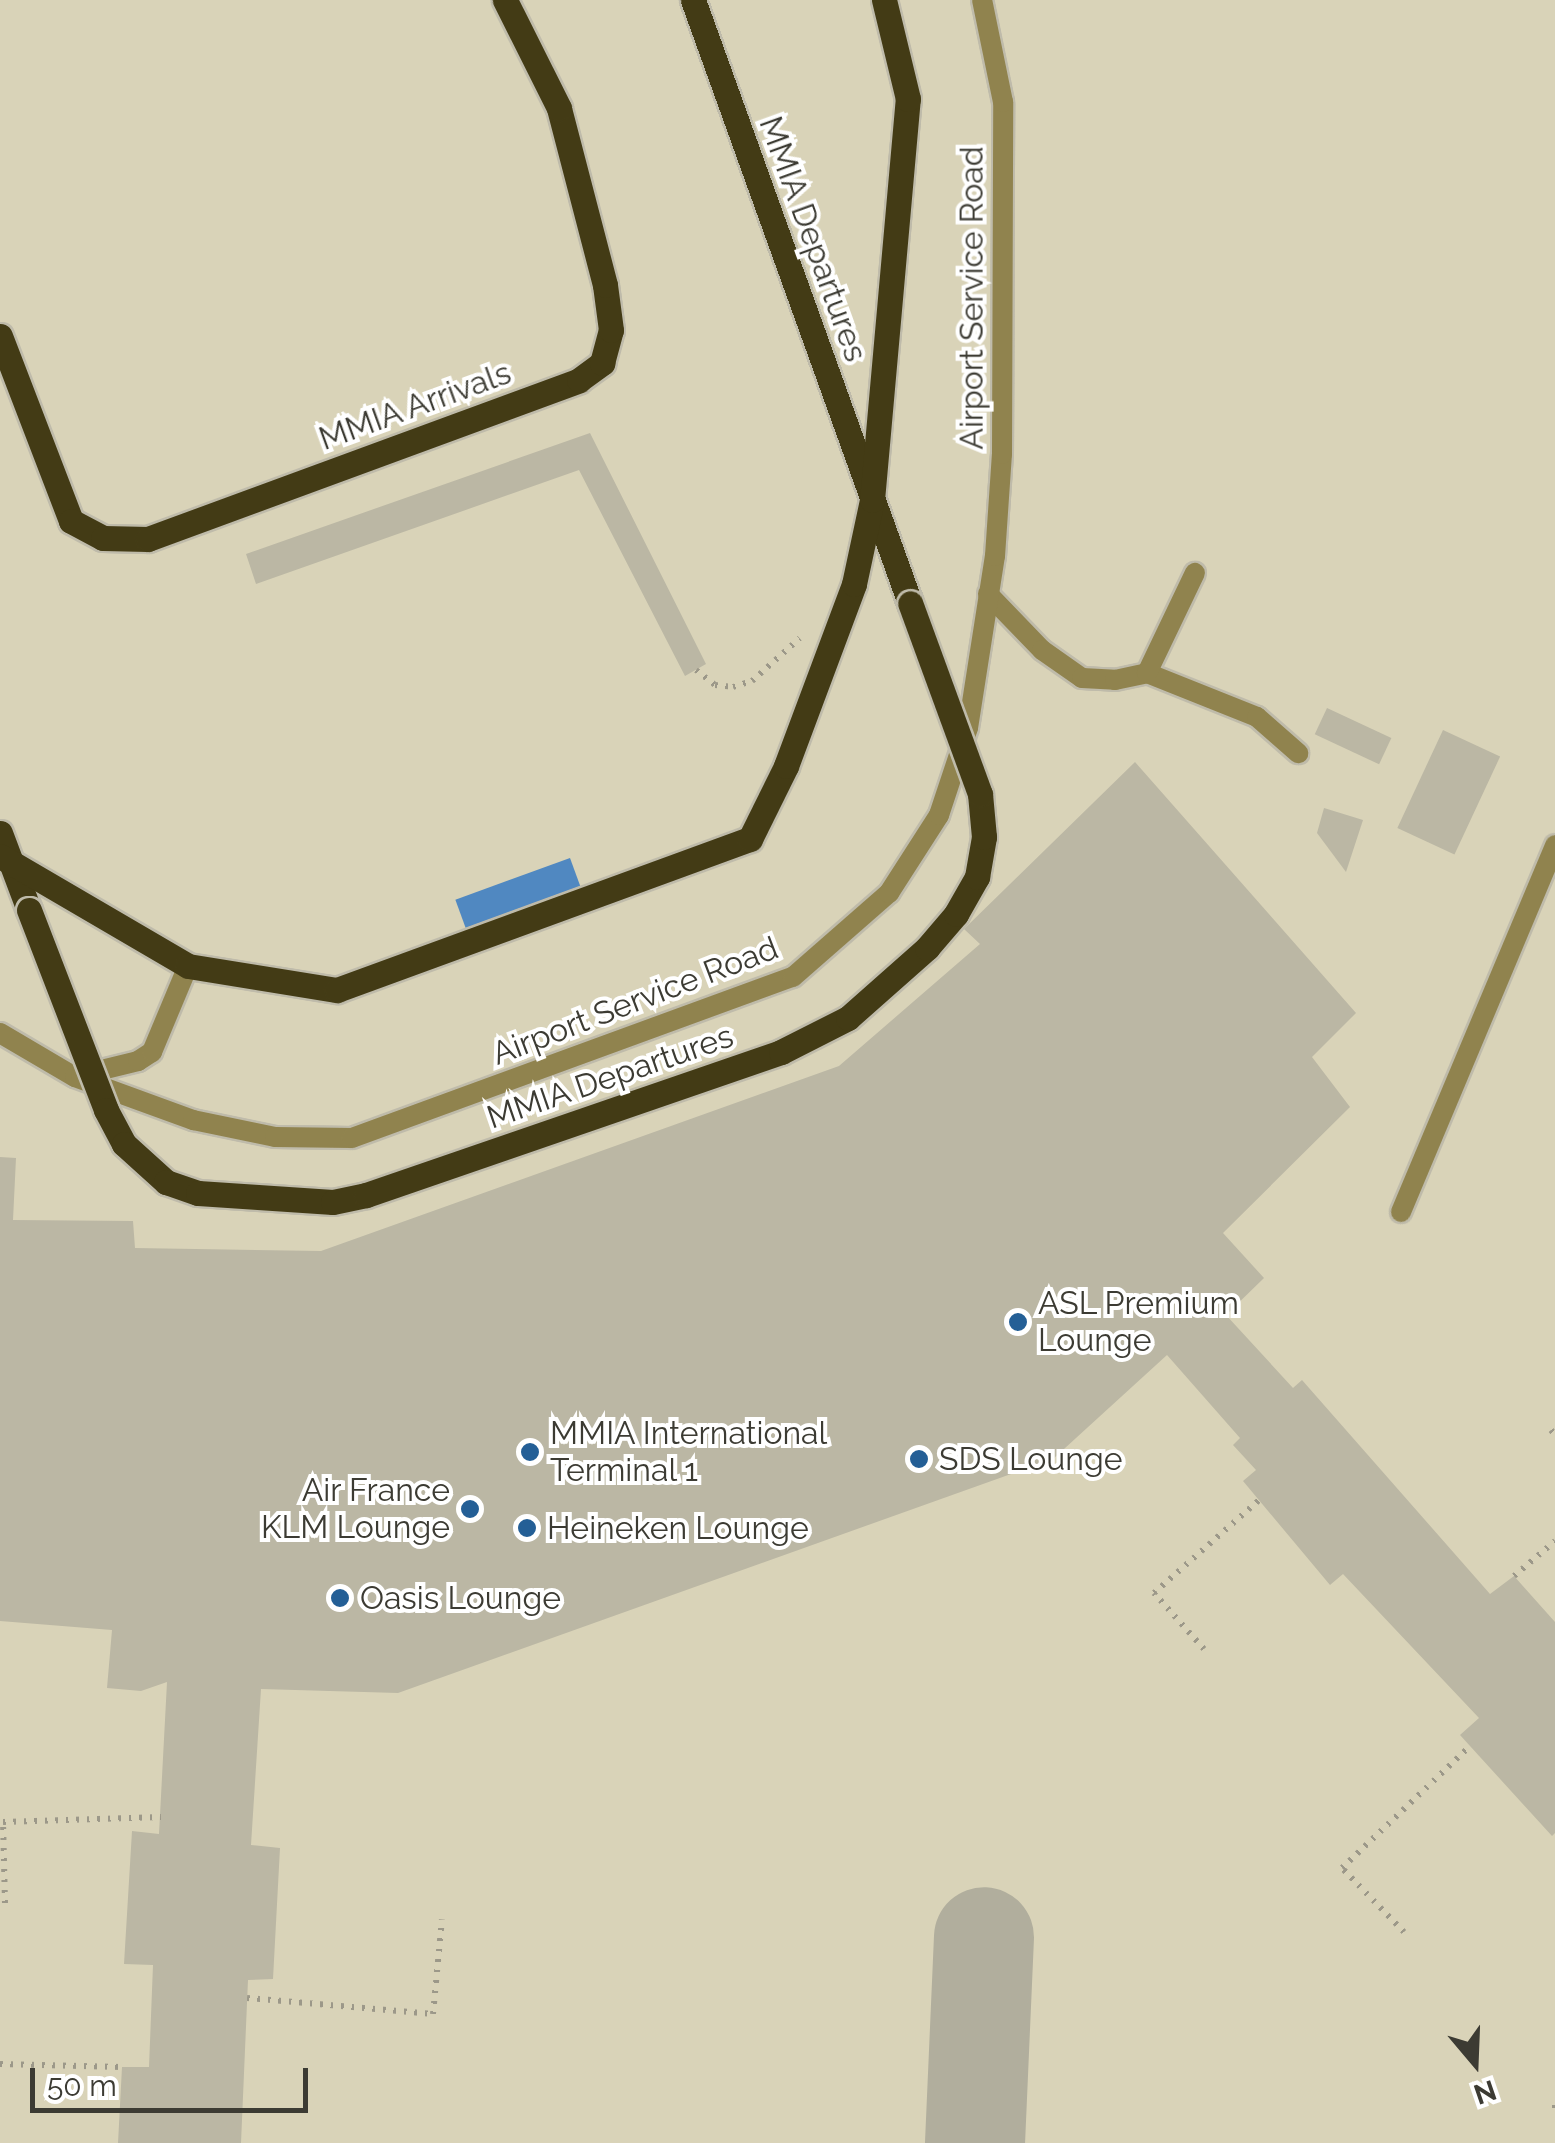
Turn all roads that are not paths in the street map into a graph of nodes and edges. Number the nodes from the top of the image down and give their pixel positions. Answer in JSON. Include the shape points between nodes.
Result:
{"nodes":[{"id":1,"x":505,"y":0,"type":"edge"},
{"id":2,"x":693,"y":0,"type":"edge"},
{"id":3,"x":884,"y":0,"type":"edge"},
{"id":4,"x":982,"y":0,"type":"edge"},
{"id":5,"x":0,"y":336,"type":"edge"},
{"id":6,"x":872,"y":500,"type":"junction"},
{"id":7,"x":1195,"y":573,"type":"dead end"},
{"id":8,"x":988,"y":594,"type":"junction"},
{"id":9,"x":1147,"y":673,"type":"junction"},
{"id":10,"x":1298,"y":753,"type":"dead end"},
{"id":11,"x":0,"y":833,"type":"edge"},
{"id":12,"x":1555,"y":845,"type":"edge"},
{"id":13,"x":5,"y":858,"type":"edge"},
{"id":14,"x":188,"y":966,"type":"junction"},
{"id":15,"x":0,"y":1033,"type":"edge"},
{"id":16,"x":74,"y":1077,"type":"junction"},
{"id":17,"x":1400,"y":1212,"type":"dead end"}],
"edges":[{"from":1,"to":5,"type":"main road","name":"MMIA Arrivals","via":[[559,108],[605,286],[611,330],[602,363],[578,380],[148,539],[103,538],[72,521]]},
{"from":2,"to":6,"type":"main road","name":"MMIA Departures"},
{"from":3,"to":6,"type":"main road","name":"MMIA Departures","via":[[908,99]]},
{"from":4,"to":8,"type":"lane","name":"Airport Service Road","via":[[1003,102],[1002,454]]},
{"from":6,"to":13,"type":"main road","name":"MMIA Departures","bridge":true,"via":[[980,794],[984,837],[977,877],[927,948],[848,1018],[781,1052],[366,1195],[333,1202],[198,1193],[166,1182],[124,1144]]},
{"from":6,"to":14,"type":"main road","name":"MMIA Departures","via":[[854,584],[786,766],[750,839],[338,990]]},
{"from":7,"to":9,"type":"lane"},
{"from":8,"to":9,"type":"lane","via":[[1042,650],[1082,678]]},
{"from":8,"to":16,"type":"lane","name":"Airport Service Road","via":[[968,728],[939,815],[889,892],[793,977],[352,1138],[275,1137],[194,1120]]},
{"from":9,"to":10,"type":"lane","via":[[1256,717]]},
{"from":11,"to":13,"type":"main road","name":"MMIA Departures"},
{"from":12,"to":17,"type":"lane"},
{"from":13,"to":14,"type":"main road","name":"MMIA Departures"},
{"from":14,"to":16,"type":"lane","via":[[152,1052]]},
{"from":15,"to":16,"type":"lane","name":"Airport Service Road"}]}
